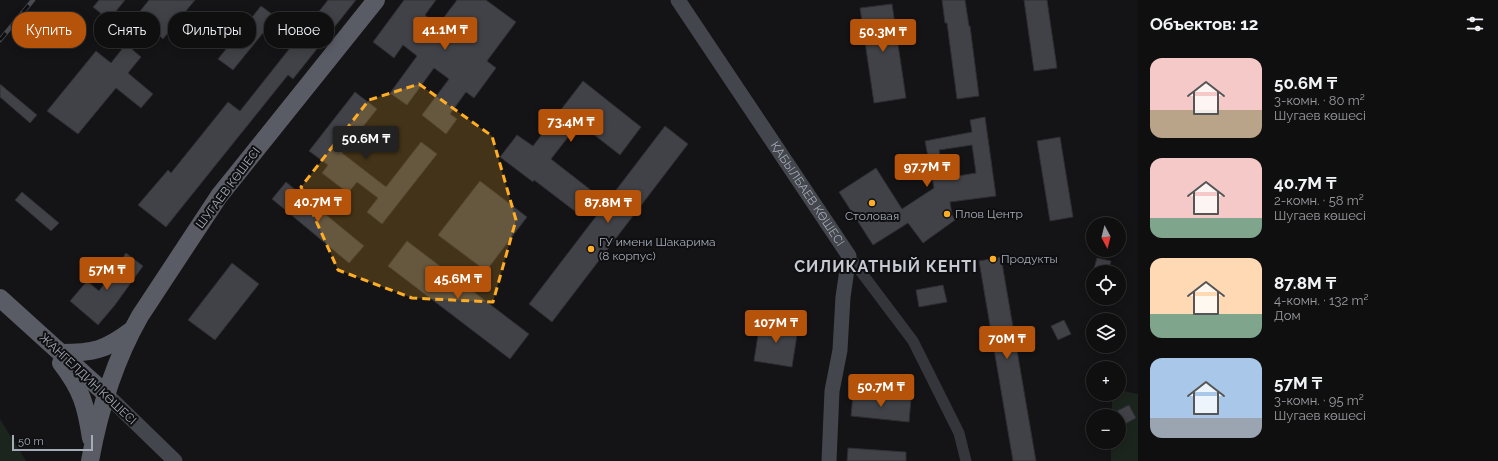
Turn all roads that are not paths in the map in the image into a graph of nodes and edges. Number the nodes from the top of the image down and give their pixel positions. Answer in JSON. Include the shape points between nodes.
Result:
{"nodes":[{"id":1,"x":376,"y":0,"type":"edge"},
{"id":2,"x":678,"y":0,"type":"edge"},
{"id":3,"x":849,"y":256,"type":"junction"},
{"id":4,"x":0,"y":298,"type":"edge"},
{"id":5,"x":132,"y":329,"type":"junction"},
{"id":6,"x":55,"y":347,"type":"junction"},
{"id":7,"x":106,"y":394,"type":"junction"},
{"id":8,"x":91,"y":454,"type":"edge"},
{"id":9,"x":175,"y":461,"type":"edge"},
{"id":10,"x":829,"y":461,"type":"edge"},
{"id":11,"x":966,"y":461,"type":"edge"}],
"edges":[{"from":1,"to":5,"type":"highway","name":"ШУГАЕВ КӨШЕСІ","via":[[219,196]]},
{"from":2,"to":3,"type":"main road","name":"ҚАБЫЛБАЕВ КӨШЕСІ"},
{"from":3,"to":10,"type":"main road","name":"ҚАБЫЛБАЕВ КӨШЕСІ","via":[[843,296],[840,350],[832,391]]},
{"from":3,"to":11,"type":"street","via":[[913,341],[958,433]]},
{"from":4,"to":6,"type":"highway","name":"ЖАНГЕЛДИН КӨШЕСІ"},
{"from":5,"to":6,"type":"highway","via":[[108,347],[81,353]]},
{"from":5,"to":7,"type":"highway","name":"ШУГАЕВ КӨШЕСІ"},
{"from":6,"to":7,"type":"highway","name":"ЖАНГЕЛДИН КӨШЕСІ"},
{"from":6,"to":8,"type":"highway","via":[[58,360],[76,384],[85,402]]},
{"from":7,"to":8,"type":"highway","name":"ШУГАЕВ КӨШЕСІ"},
{"from":7,"to":9,"type":"main road","name":"ЖАНГЕЛДИН КӨШЕСІ"}]}
